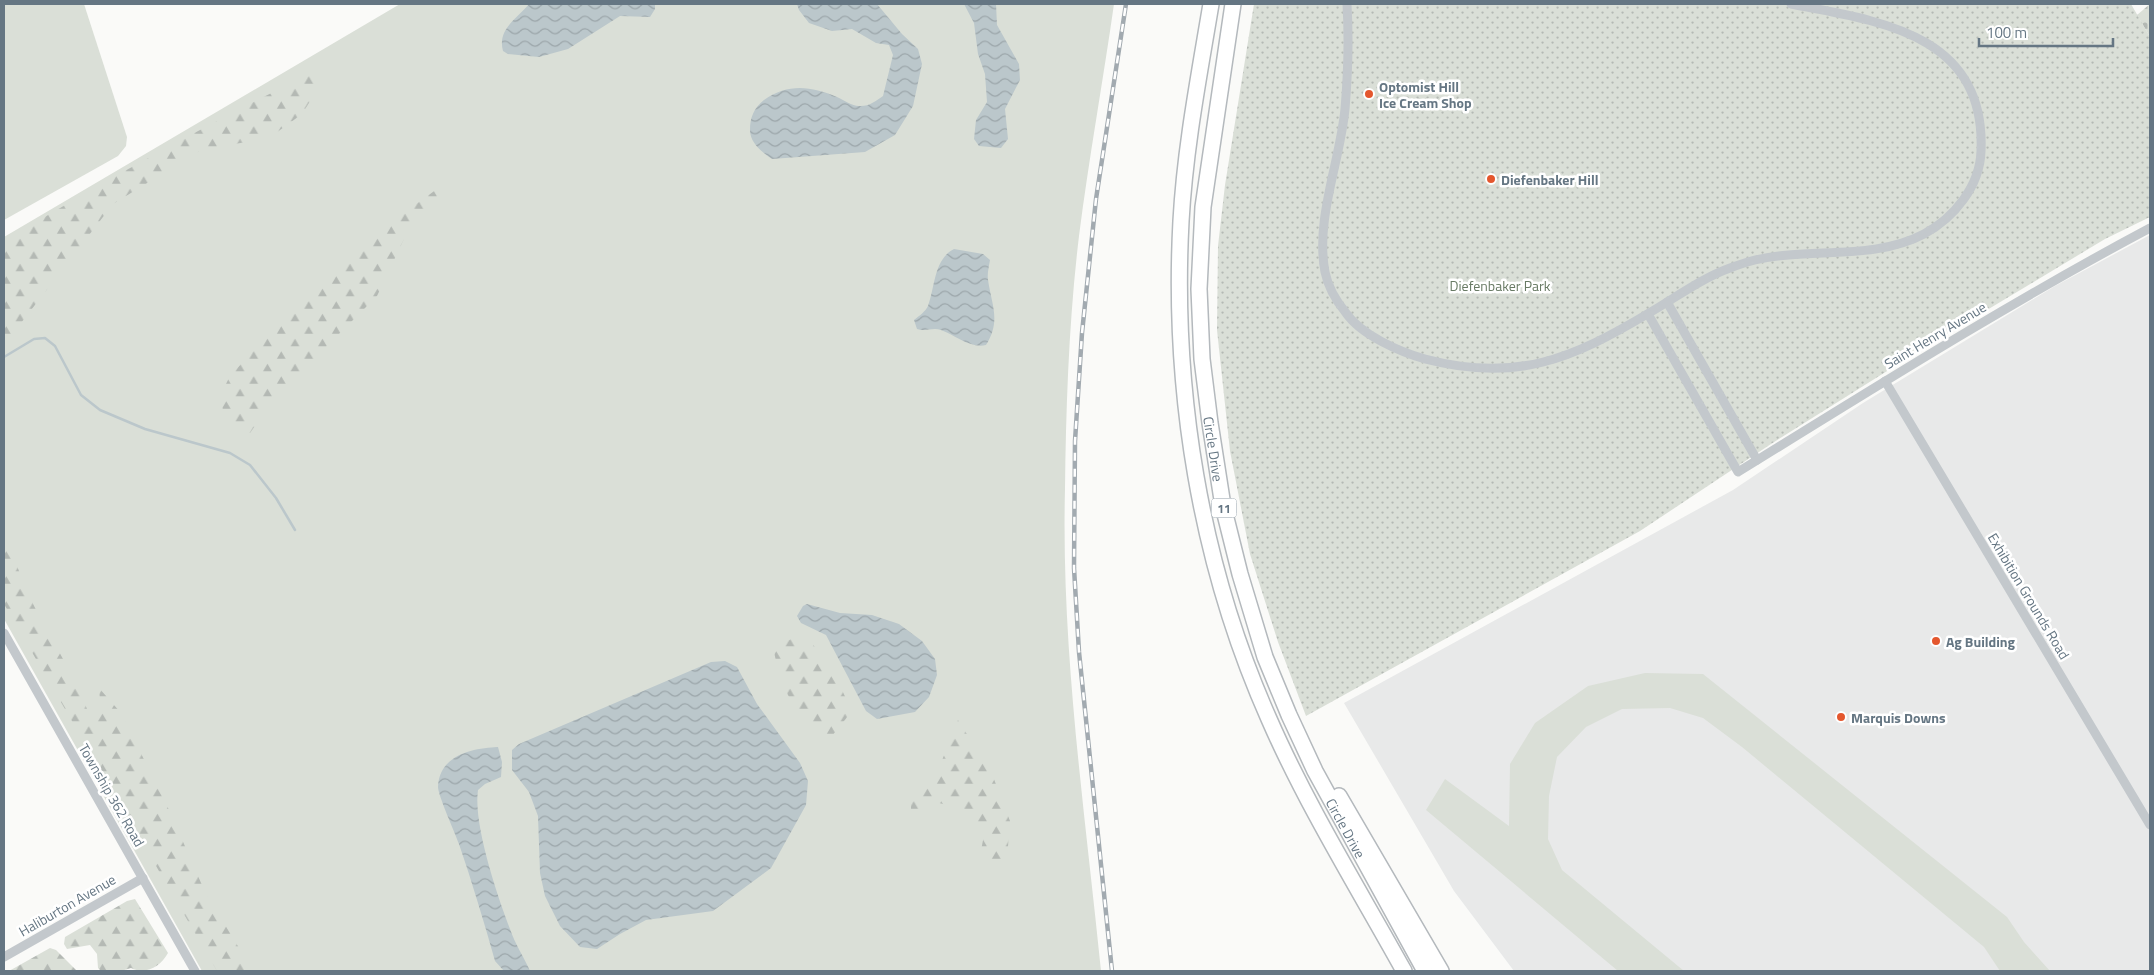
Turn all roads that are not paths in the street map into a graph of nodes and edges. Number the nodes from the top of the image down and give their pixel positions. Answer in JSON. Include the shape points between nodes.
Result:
{"nodes":[{"id":1,"x":1211,"y":4,"type":"edge"},
{"id":2,"x":1233,"y":4,"type":"edge"},
{"id":3,"x":1347,"y":4,"type":"edge"},
{"id":4,"x":1791,"y":4,"type":"edge"},
{"id":5,"x":2150,"y":228,"type":"edge"},
{"id":6,"x":1667,"y":302,"type":"junction"},
{"id":7,"x":1648,"y":314,"type":"junction"},
{"id":8,"x":1885,"y":381,"type":"junction"},
{"id":9,"x":1757,"y":460,"type":"junction"},
{"id":10,"x":1255,"y":624,"type":"junction"},
{"id":11,"x":4,"y":633,"type":"edge"},
{"id":12,"x":2150,"y":826,"type":"edge"},
{"id":13,"x":143,"y":878,"type":"junction"},
{"id":14,"x":1369,"y":908,"type":"junction"},
{"id":15,"x":4,"y":957,"type":"edge"},
{"id":16,"x":195,"y":971,"type":"edge"},
{"id":17,"x":1396,"y":971,"type":"edge"},
{"id":18,"x":1404,"y":971,"type":"edge"},
{"id":19,"x":1425,"y":971,"type":"edge"},
{"id":20,"x":1441,"y":971,"type":"edge"}],
"edges":[{"from":1,"to":14,"type":"highway","name":"Circle Drive","number":"11","via":[[1187,154],[1181,220],[1182,359],[1188,432],[1197,486],[1222,588],[1268,717],[1290,766]]},
{"from":2,"to":10,"type":"highway","name":"Circle Drive","number":"11","via":[[1203,208],[1200,331],[1223,506]]},
{"from":3,"to":7,"type":"street","via":[[1349,40],[1345,112],[1322,248],[1326,276],[1348,317],[1390,346],[1415,356],[1472,368],[1501,369],[1545,364]]},
{"from":4,"to":6,"type":"street","via":[[1889,26],[1939,50],[1953,62],[1973,93],[1979,115],[1981,161],[1974,181],[1964,200],[1948,218],[1905,243],[1754,260],[1724,271]]},
{"from":5,"to":8,"type":"street","name":"Saint Henry Avenue","via":[[2064,274]]},
{"from":6,"to":7,"type":"street"},
{"from":6,"to":9,"type":"street"},
{"from":7,"to":9,"type":"street","name":"Saint Henry Avenue","via":[[1738,472]]},
{"from":8,"to":9,"type":"street","name":"Saint Henry Avenue"},
{"from":8,"to":12,"type":"street","name":"Exhibition Grounds Road"},
{"from":10,"to":19,"type":"highway","name":"Circle Drive","number":"11","via":[[1265,657],[1315,771]]},
{"from":10,"to":20,"type":"highway","via":[[1267,639],[1320,760]]},
{"from":11,"to":13,"type":"street","name":"Township 362 Road"},
{"from":13,"to":15,"type":"street","name":"Haliburton Avenue"},
{"from":13,"to":16,"type":"street","name":"Township 362 Road"},
{"from":14,"to":17,"type":"highway","via":[[1372,925]]},
{"from":14,"to":18,"type":"highway","name":"Circle Drive","number":"11"}]}
